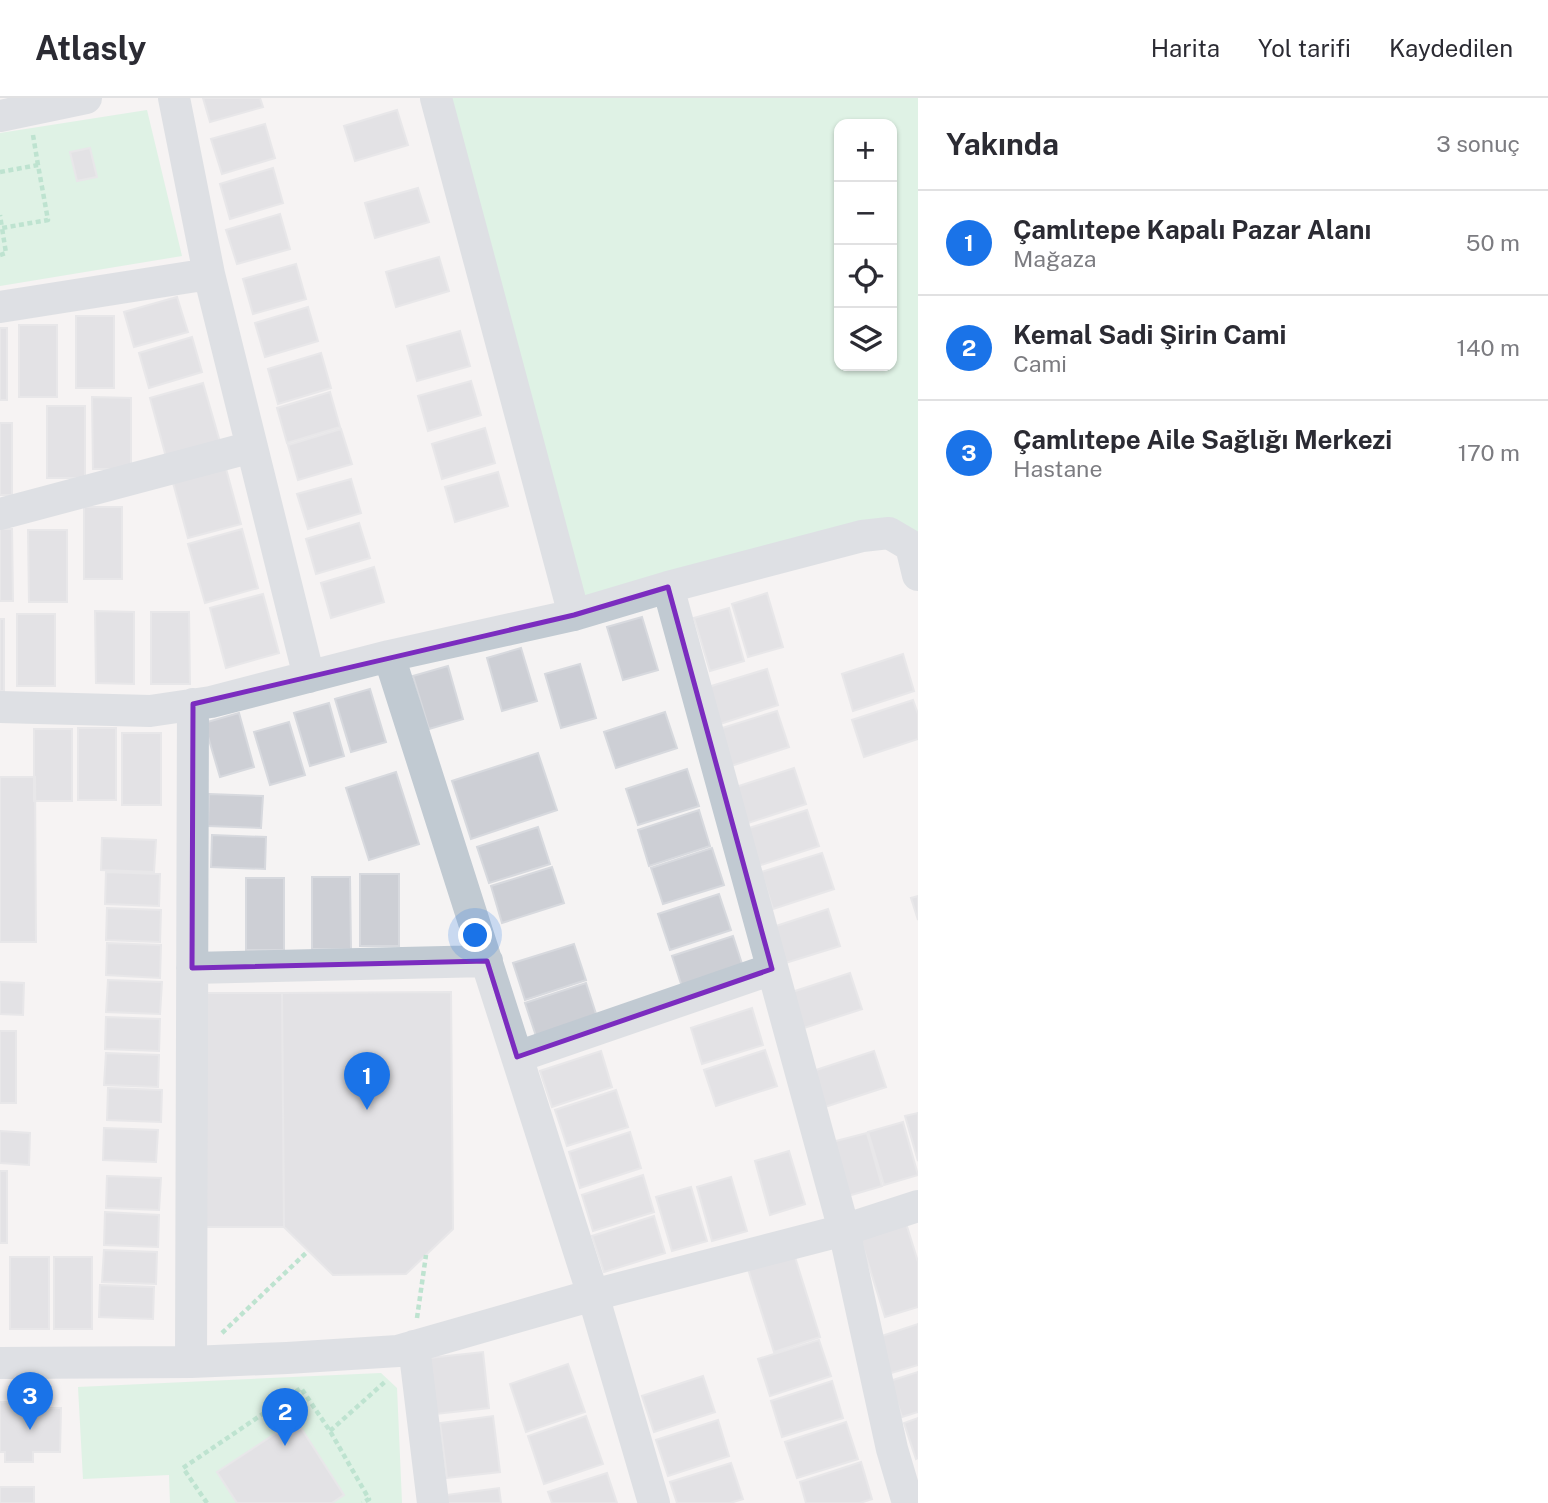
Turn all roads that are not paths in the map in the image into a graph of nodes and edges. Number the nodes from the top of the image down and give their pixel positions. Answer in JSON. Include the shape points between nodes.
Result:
{"nodes":[{"id":1,"x":86,"y":98,"type":"edge"},
{"id":2,"x":174,"y":98,"type":"edge"},
{"id":3,"x":436,"y":98,"type":"edge"},
{"id":4,"x":0,"y":116,"type":"edge"},
{"id":5,"x":209,"y":274,"type":"junction"},
{"id":6,"x":0,"y":307,"type":"edge"},
{"id":7,"x":252,"y":447,"type":"junction"},
{"id":8,"x":0,"y":514,"type":"edge"},
{"id":9,"x":918,"y":575,"type":"edge"},
{"id":10,"x":668,"y":587,"type":"junction"},
{"id":11,"x":574,"y":615,"type":"junction"},
{"id":12,"x":389,"y":656,"type":"junction"},
{"id":13,"x":309,"y":677,"type":"junction"},
{"id":14,"x":193,"y":704,"type":"junction"},
{"id":15,"x":0,"y":707,"type":"edge"},
{"id":16,"x":486,"y":961,"type":"junction"},
{"id":17,"x":192,"y":968,"type":"junction"},
{"id":18,"x":772,"y":969,"type":"junction"},
{"id":19,"x":517,"y":1057,"type":"junction"},
{"id":20,"x":918,"y":1206,"type":"edge"},
{"id":21,"x":844,"y":1230,"type":"junction"},
{"id":22,"x":593,"y":1295,"type":"junction"},
{"id":23,"x":414,"y":1346,"type":"junction"},
{"id":24,"x":191,"y":1362,"type":"junction"},
{"id":25,"x":0,"y":1363,"type":"edge"},
{"id":26,"x":433,"y":1503,"type":"edge"},
{"id":27,"x":654,"y":1503,"type":"edge"},
{"id":28,"x":908,"y":1503,"type":"edge"}],
"edges":[{"from":1,"to":4,"type":"street"},
{"from":2,"to":5,"type":"street"},
{"from":3,"to":11,"type":"street"},
{"from":5,"to":6,"type":"street"},
{"from":5,"to":7,"type":"street"},
{"from":7,"to":8,"type":"street"},
{"from":7,"to":13,"type":"street"},
{"from":9,"to":10,"type":"street","via":[[911,546],[889,533]]},
{"from":10,"to":11,"type":"street"},
{"from":10,"to":18,"type":"street"},
{"from":11,"to":12,"type":"street"},
{"from":12,"to":13,"type":"street"},
{"from":12,"to":16,"type":"street"},
{"from":13,"to":14,"type":"street"},
{"from":14,"to":15,"type":"street","via":[[150,711]]},
{"from":14,"to":17,"type":"street"},
{"from":16,"to":17,"type":"street"},
{"from":16,"to":19,"type":"street"},
{"from":17,"to":24,"type":"street"},
{"from":18,"to":19,"type":"street"},
{"from":18,"to":21,"type":"street"},
{"from":19,"to":22,"type":"street"},
{"from":20,"to":21,"type":"street"},
{"from":21,"to":22,"type":"street"},
{"from":21,"to":28,"type":"street"},
{"from":22,"to":23,"type":"street"},
{"from":22,"to":27,"type":"street"},
{"from":23,"to":24,"type":"street","via":[[398,1351]]},
{"from":23,"to":26,"type":"street"},
{"from":24,"to":25,"type":"street"}]}
